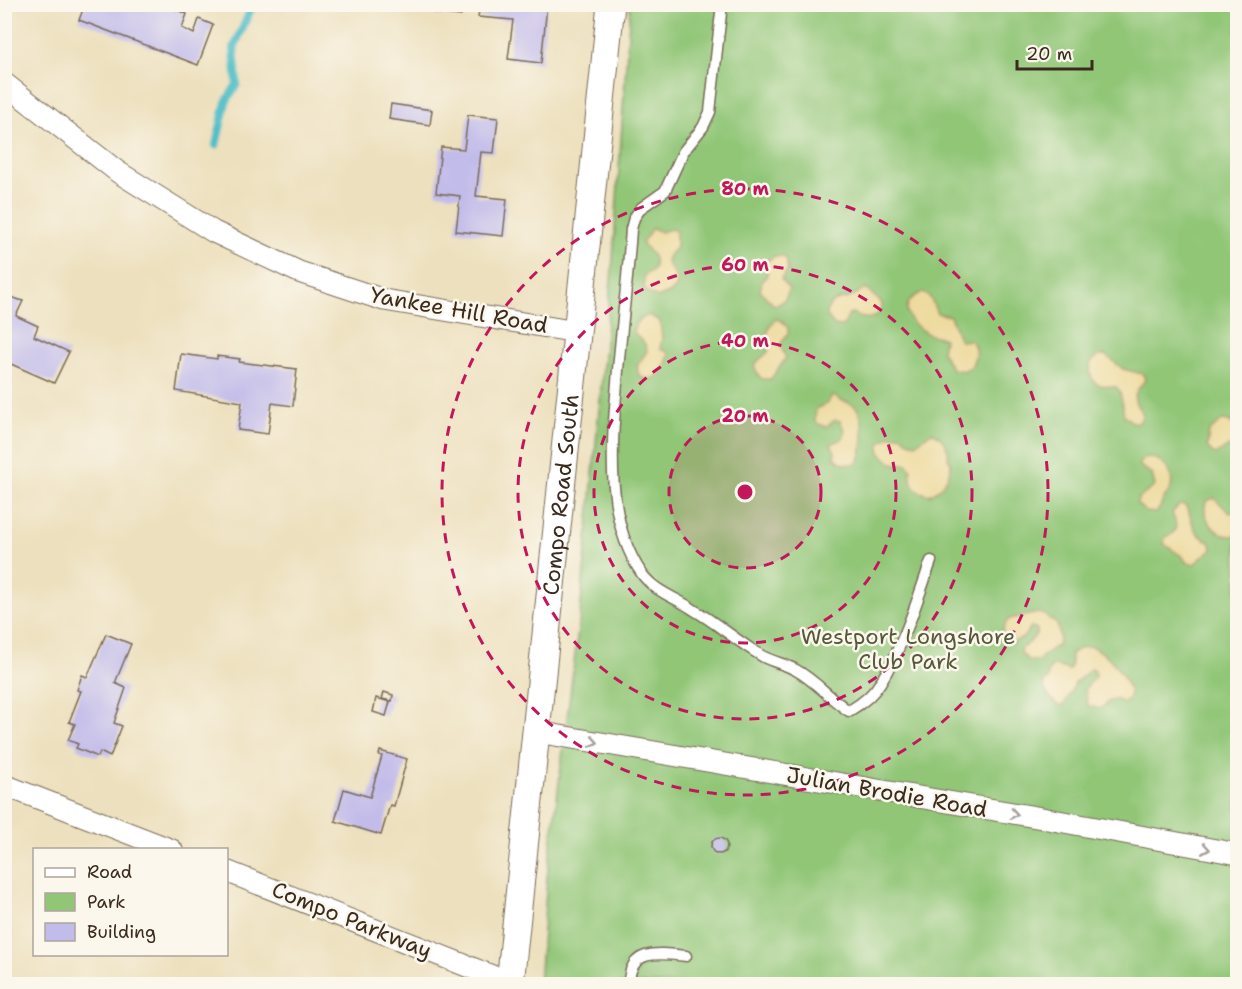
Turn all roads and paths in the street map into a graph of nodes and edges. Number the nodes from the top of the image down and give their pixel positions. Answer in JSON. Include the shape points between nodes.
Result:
{"nodes":[{"id":1,"x":611,"y":4,"type":"edge"},
{"id":2,"x":722,"y":4,"type":"edge"},
{"id":3,"x":4,"y":83,"type":"edge"},
{"id":4,"x":577,"y":332,"type":"junction"},
{"id":5,"x":931,"y":561,"type":"dead end"},
{"id":6,"x":537,"y":732,"type":"junction"},
{"id":7,"x":4,"y":785,"type":"edge"},
{"id":8,"x":169,"y":848,"type":"edge"},
{"id":9,"x":1238,"y":855,"type":"edge"},
{"id":10,"x":228,"y":872,"type":"edge"},
{"id":11,"x":686,"y":956,"type":"dead end"},
{"id":12,"x":510,"y":984,"type":"edge"},
{"id":13,"x":629,"y":984,"type":"edge"}],
"edges":[{"from":1,"to":4,"type":"street","name":"Compo Road South"},
{"from":2,"to":5,"type":"lane","via":[[710,112],[683,152],[666,191],[641,208],[631,229],[614,424],[612,480],[618,517],[643,575],[663,593],[764,657],[795,669],[849,711],[879,684],[909,621]]},
{"from":3,"to":4,"type":"street","name":"Yankee Hill Road","via":[[118,172],[213,232],[299,272],[384,300]]},
{"from":4,"to":6,"type":"street","name":"Compo Road South"},
{"from":6,"to":9,"type":"street","name":"Julian Brodie Road","one_way":true},
{"from":6,"to":12,"type":"street","name":"Compo Road South"},
{"from":7,"to":8,"type":"street"},
{"from":10,"to":12,"type":"street","name":"Compo Parkway"},
{"from":11,"to":13,"type":"lane","via":[[643,956],[633,964]]}]}
